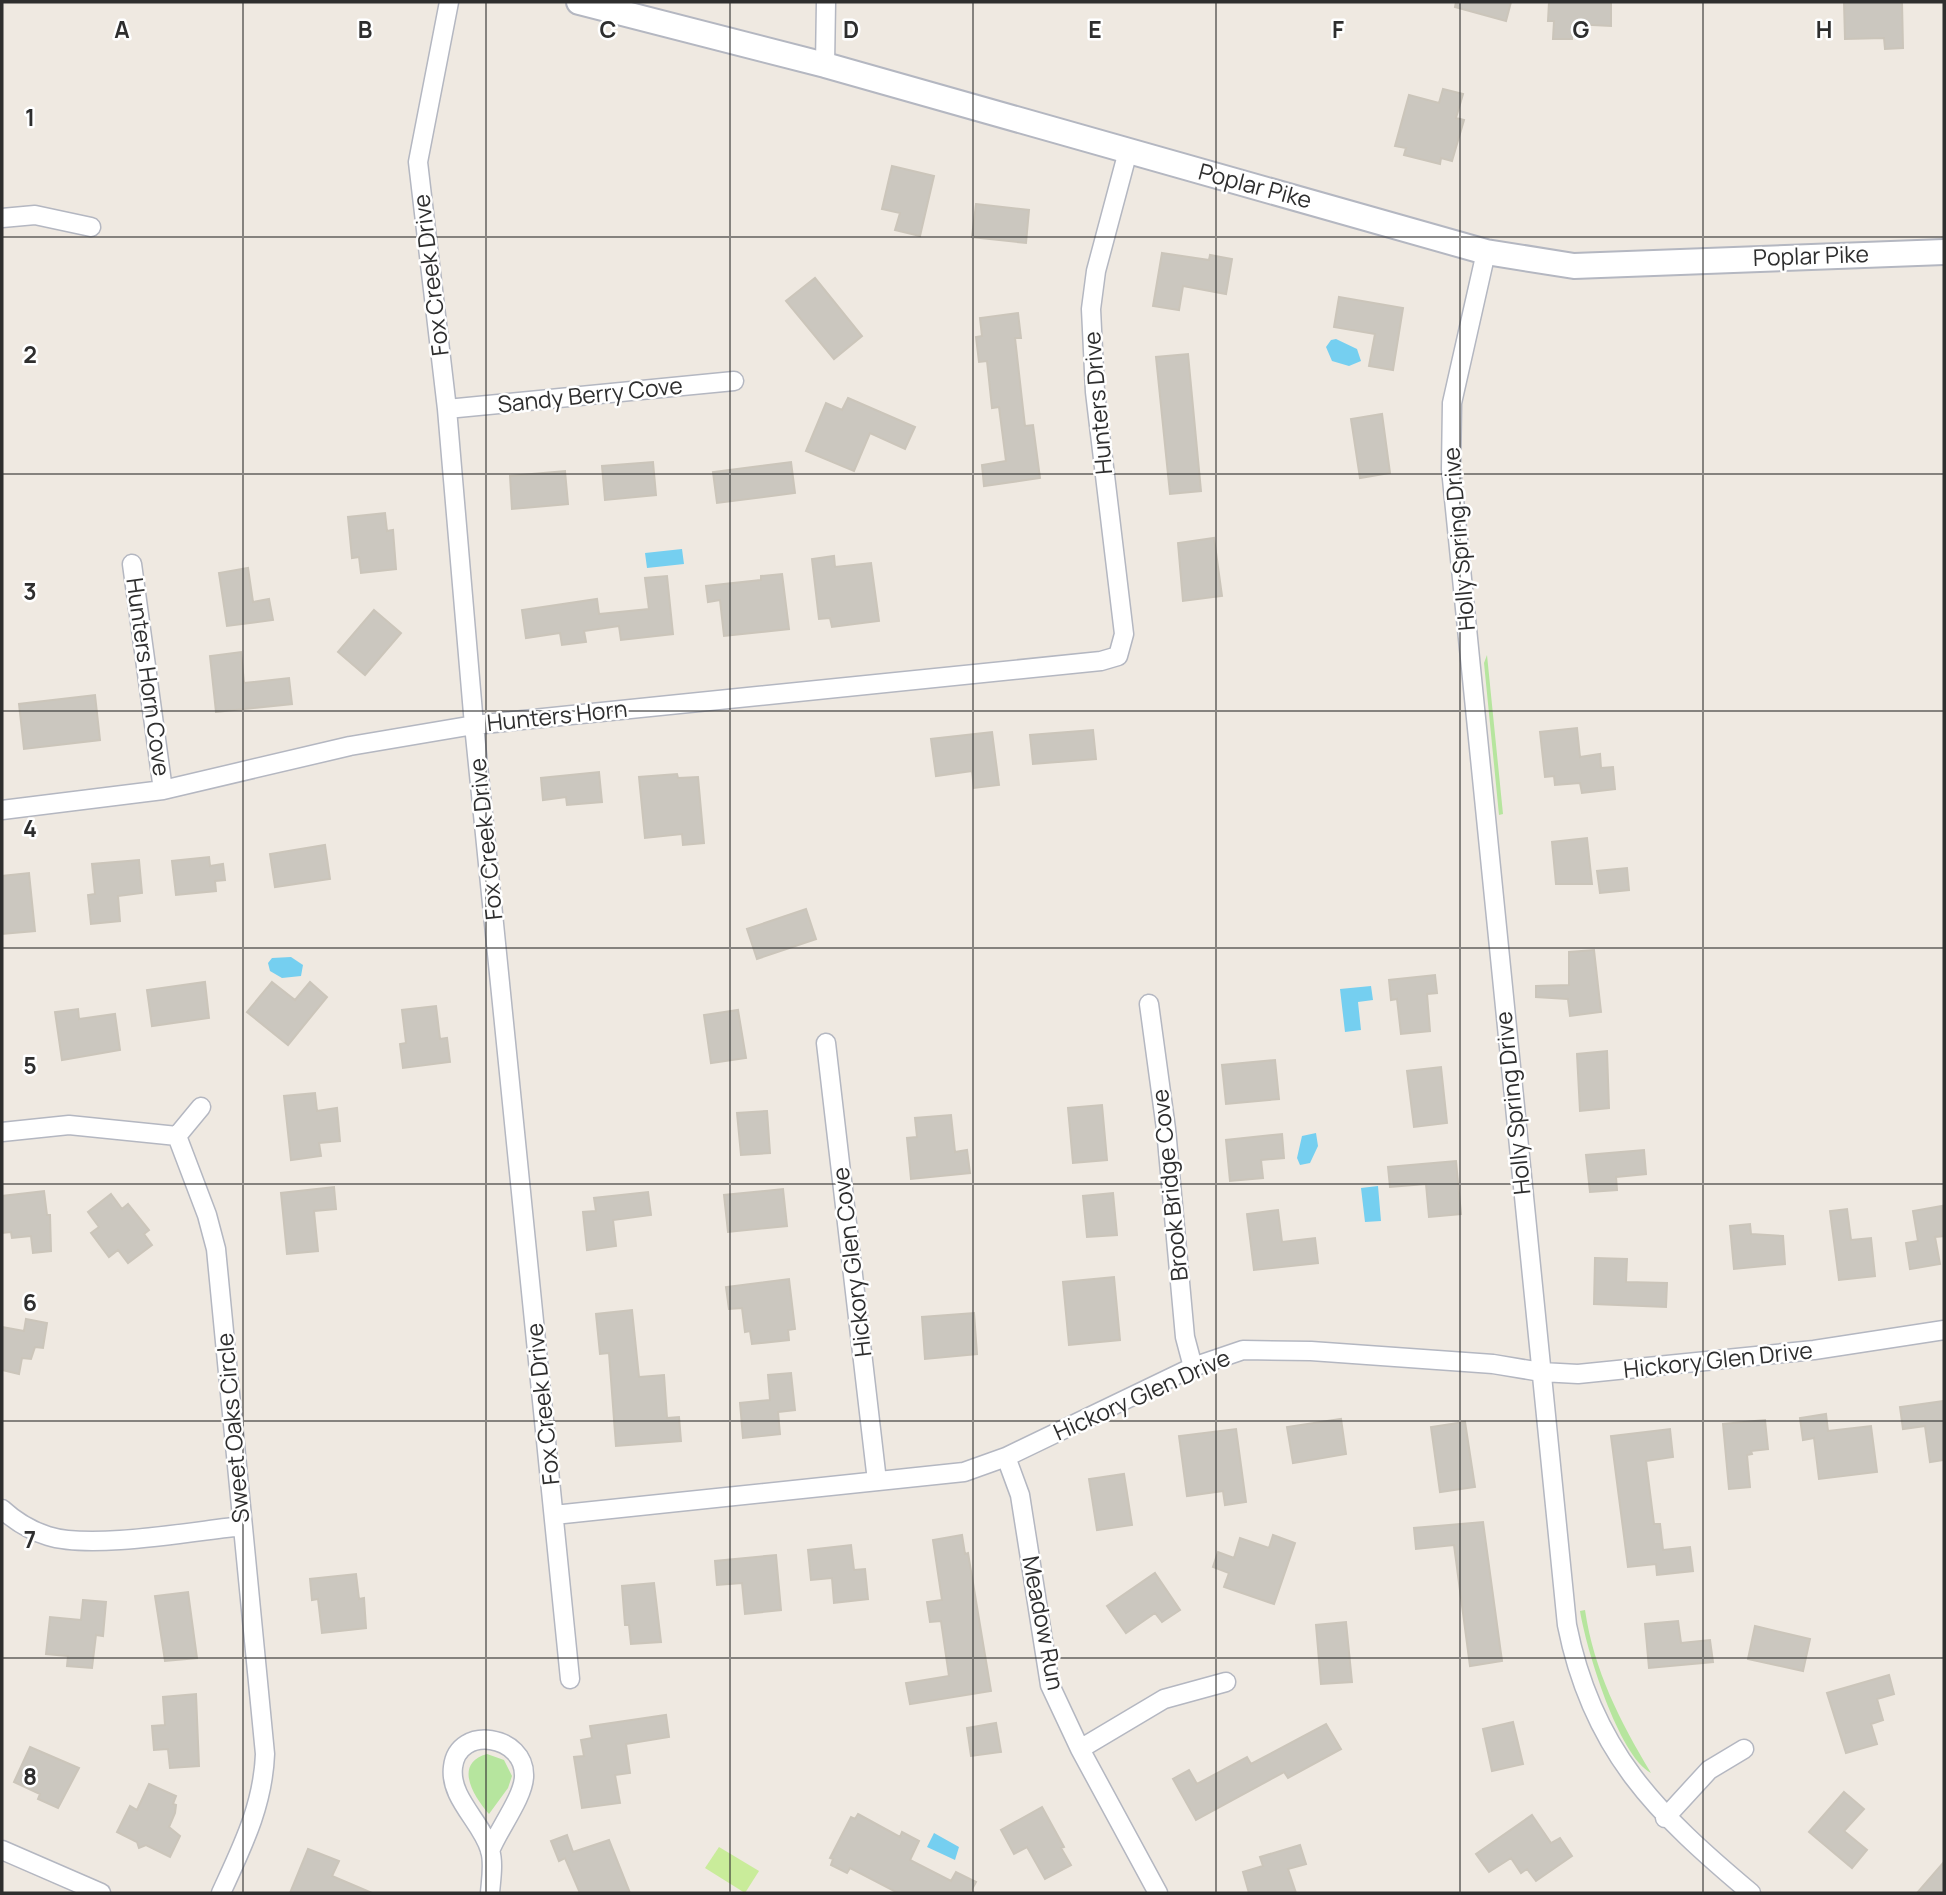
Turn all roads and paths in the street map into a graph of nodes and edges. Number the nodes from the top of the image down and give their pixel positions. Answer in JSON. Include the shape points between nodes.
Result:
{"nodes":[{"id":1,"x":449,"y":2,"type":"edge"},
{"id":2,"x":579,"y":2,"type":"edge"},
{"id":3,"x":826,"y":2,"type":"edge"},
{"id":4,"x":825,"y":65,"type":"junction"},
{"id":5,"x":1128,"y":152,"type":"junction"},
{"id":6,"x":2,"y":218,"type":"edge"},
{"id":7,"x":91,"y":227,"type":"dead end"},
{"id":8,"x":1486,"y":252,"type":"junction"},
{"id":9,"x":1944,"y":252,"type":"edge"},
{"id":10,"x":734,"y":381,"type":"dead end"},
{"id":11,"x":446,"y":409,"type":"junction"},
{"id":12,"x":132,"y":564,"type":"dead end"},
{"id":13,"x":1118,"y":656,"type":"joint"},
{"id":14,"x":474,"y":725,"type":"junction"},
{"id":15,"x":163,"y":790,"type":"junction"},
{"id":16,"x":2,"y":810,"type":"edge"},
{"id":17,"x":1149,"y":1004,"type":"dead end"},
{"id":18,"x":826,"y":1043,"type":"dead end"},
{"id":19,"x":201,"y":1107,"type":"dead end"},
{"id":20,"x":2,"y":1132,"type":"edge"},
{"id":21,"x":177,"y":1136,"type":"junction"},
{"id":22,"x":1944,"y":1330,"type":"edge"},
{"id":23,"x":1193,"y":1367,"type":"junction"},
{"id":24,"x":1541,"y":1372,"type":"junction"},
{"id":25,"x":1006,"y":1457,"type":"junction"},
{"id":26,"x":877,"y":1481,"type":"junction"},
{"id":27,"x":2,"y":1509,"type":"edge"},
{"id":28,"x":554,"y":1515,"type":"junction"},
{"id":29,"x":242,"y":1526,"type":"junction"},
{"id":30,"x":570,"y":1679,"type":"dead end"},
{"id":31,"x":1227,"y":1682,"type":"dead end"},
{"id":32,"x":1080,"y":1749,"type":"junction"},
{"id":33,"x":1744,"y":1749,"type":"dead end"},
{"id":34,"x":1665,"y":1818,"type":"junction"},
{"id":35,"x":2,"y":1850,"type":"edge"},
{"id":36,"x":490,"y":1851,"type":"junction"},
{"id":37,"x":101,"y":1893,"type":"edge"},
{"id":38,"x":221,"y":1893,"type":"edge"},
{"id":39,"x":490,"y":1893,"type":"edge"},
{"id":40,"x":1158,"y":1893,"type":"edge"},
{"id":41,"x":1751,"y":1893,"type":"edge"}],
"edges":[{"from":1,"to":11,"type":"street","name":"Fox Creek Drive","via":[[418,162]]},
{"from":2,"to":4,"type":"main road","name":"Poplar Pike"},
{"from":3,"to":4,"type":"street"},
{"from":4,"to":5,"type":"main road","name":"Poplar Pike"},
{"from":5,"to":8,"type":"main road","name":"Poplar Pike"},
{"from":5,"to":13,"type":"street","name":"Hunters Drive","via":[[1096,271],[1091,309],[1095,392],[1124,634]]},
{"from":6,"to":7,"type":"street","via":[[35,215]]},
{"from":8,"to":9,"type":"main road","name":"Poplar Pike","via":[[1574,266]]},
{"from":8,"to":24,"type":"street","name":"Holly Spring Drive","via":[[1452,403],[1451,469]]},
{"from":10,"to":11,"type":"street","name":"Sandy Berry Cove"},
{"from":11,"to":14,"type":"street","name":"Fox Creek Drive"},
{"from":12,"to":15,"type":"street","name":"Hunters Horn Cove"},
{"from":13,"to":14,"type":"street","name":"Hunters Horn","via":[[1101,662]]},
{"from":14,"to":15,"type":"street","name":"Hunters Horn","via":[[350,746]]},
{"from":14,"to":28,"type":"street","name":"Fox Creek Drive"},
{"from":15,"to":16,"type":"street","name":"Hunters Horn"},
{"from":17,"to":23,"type":"street","name":"Brook Bridge Cove","via":[[1185,1337]]},
{"from":18,"to":26,"type":"street","name":"Hickory Glen Cove"},
{"from":19,"to":21,"type":"street"},
{"from":20,"to":21,"type":"street","via":[[69,1125]]},
{"from":21,"to":29,"type":"street","name":"Sweet Oaks Circle","via":[[216,1249]]},
{"from":22,"to":24,"type":"street","name":"Hickory Glen Drive","via":[[1814,1350],[1578,1374]]},
{"from":23,"to":24,"type":"street","name":"Hickory Glen Drive","via":[[1243,1350],[1283,1349],[1493,1364]]},
{"from":23,"to":25,"type":"street","name":"Hickory Glen Drive"},
{"from":24,"to":34,"type":"street","name":"Holly Spring Drive","via":[[1572,1647],[1613,1750]]},
{"from":25,"to":26,"type":"street","name":"Hickory Glen Drive","via":[[964,1472]]},
{"from":25,"to":32,"type":"street","name":"Meadow Run","via":[[1020,1495],[1050,1685]]},
{"from":26,"to":28,"type":"street","name":"Hickory Glen Drive"},
{"from":27,"to":29,"type":"street","via":[[49,1536],[79,1541]]},
{"from":28,"to":30,"type":"street","name":"Fox Creek Drive"},
{"from":29,"to":38,"type":"street","name":"Sweet Oaks Circle","via":[[264,1781],[254,1820]]},
{"from":31,"to":32,"type":"street","via":[[1164,1699]]},
{"from":32,"to":40,"type":"street","name":"Meadow Run"},
{"from":33,"to":34,"type":"street","via":[[1709,1770]]},
{"from":34,"to":41,"type":"street","name":"Holly Spring Drive"},
{"from":35,"to":37,"type":"street"},
{"from":36,"to":36,"type":"street","via":[[522,1790],[524,1777],[513,1749],[500,1740],[488,1739],[463,1748],[456,1756],[453,1773]]},
{"from":36,"to":39,"type":"street"}]}
